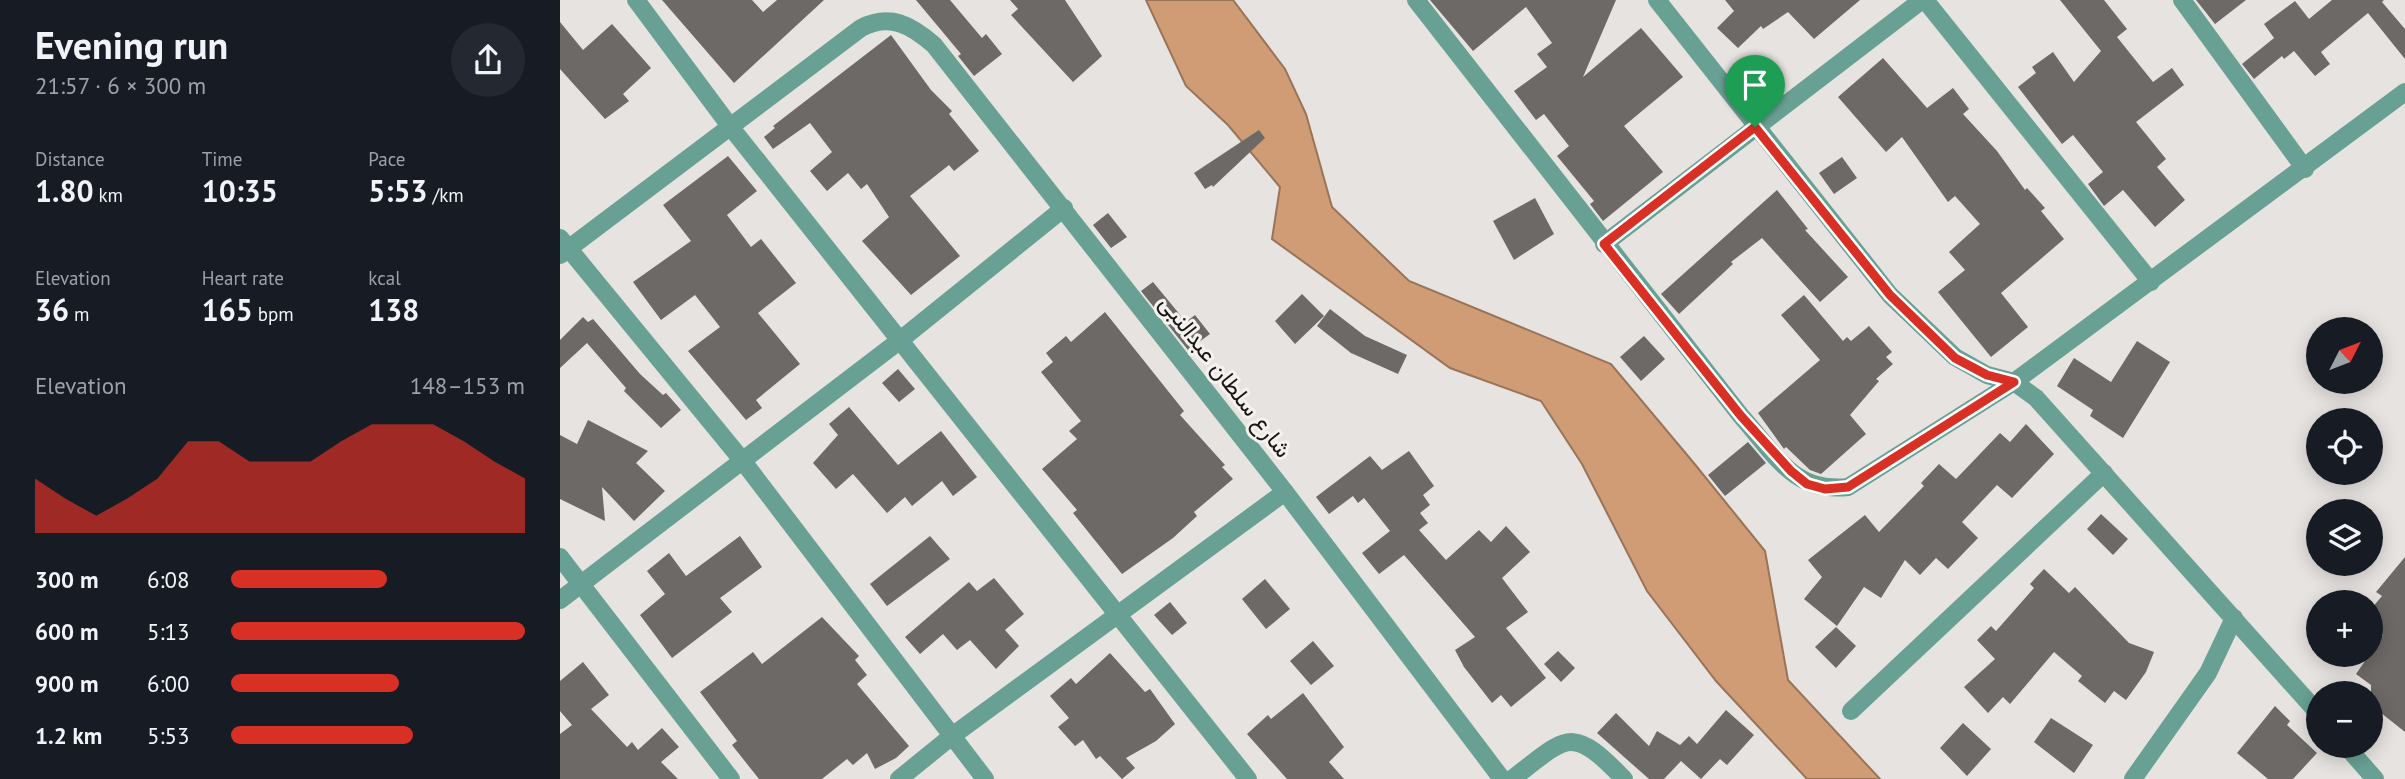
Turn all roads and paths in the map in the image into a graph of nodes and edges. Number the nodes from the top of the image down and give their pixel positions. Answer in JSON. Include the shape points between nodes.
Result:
{"nodes":[{"id":1,"x":636,"y":0,"type":"edge"},
{"id":2,"x":1416,"y":0,"type":"edge"},
{"id":3,"x":1657,"y":0,"type":"edge"},
{"id":4,"x":1924,"y":0,"type":"edge"},
{"id":5,"x":2182,"y":0,"type":"edge"},
{"id":6,"x":2405,"y":92,"type":"edge"},
{"id":7,"x":729,"y":125,"type":"junction"},
{"id":8,"x":1755,"y":127,"type":"junction"},
{"id":9,"x":2305,"y":169,"type":"junction"},
{"id":10,"x":1065,"y":208,"type":"junction"},
{"id":11,"x":1604,"y":244,"type":"junction"},
{"id":12,"x":563,"y":247,"type":"edge"},
{"id":13,"x":2151,"y":282,"type":"junction"},
{"id":14,"x":899,"y":341,"type":"junction"},
{"id":15,"x":2014,"y":382,"type":"junction"},
{"id":16,"x":742,"y":460,"type":"junction"},
{"id":17,"x":2104,"y":473,"type":"junction"},
{"id":18,"x":1285,"y":492,"type":"junction"},
{"id":19,"x":560,"y":557,"type":"edge"},
{"id":20,"x":582,"y":583,"type":"junction"},
{"id":21,"x":560,"y":600,"type":"edge"},
{"id":22,"x":1118,"y":615,"type":"junction"},
{"id":23,"x":2234,"y":618,"type":"junction"},
{"id":24,"x":2306,"y":699,"type":"edge"},
{"id":25,"x":1851,"y":711,"type":"dead end"},
{"id":26,"x":952,"y":736,"type":"junction"},
{"id":27,"x":2357,"y":758,"type":"edge"},
{"id":28,"x":731,"y":779,"type":"edge"},
{"id":29,"x":899,"y":779,"type":"edge"},
{"id":30,"x":985,"y":779,"type":"edge"},
{"id":31,"x":1248,"y":779,"type":"edge"},
{"id":32,"x":1502,"y":779,"type":"edge"},
{"id":33,"x":1513,"y":779,"type":"edge"},
{"id":34,"x":1624,"y":779,"type":"edge"},
{"id":35,"x":2133,"y":779,"type":"edge"},
{"id":36,"x":2375,"y":779,"type":"edge"}],
"edges":[{"from":1,"to":7,"type":"street"},
{"from":2,"to":11,"type":"street"},
{"from":3,"to":8,"type":"street"},
{"from":4,"to":8,"type":"street"},
{"from":4,"to":13,"type":"street"},
{"from":5,"to":9,"type":"street"},
{"from":6,"to":9,"type":"street"},
{"from":7,"to":10,"type":"street","name":"شارع سلطان عبدالنبى","via":[[861,28],[896,20],[934,45]]},
{"from":7,"to":12,"type":"street"},
{"from":7,"to":14,"type":"street"},
{"from":8,"to":11,"type":"street"},
{"from":8,"to":15,"type":"street","via":[[1890,295],[1955,358],[1987,375]]},
{"from":9,"to":13,"type":"street"},
{"from":10,"to":14,"type":"street"},
{"from":10,"to":18,"type":"street","name":"شارع سلطان عبدالنبى"},
{"from":11,"to":15,"type":"street","via":[[1741,416],[1807,484],[1825,489],[1848,487]]},
{"from":12,"to":16,"type":"street"},
{"from":13,"to":15,"type":"street"},
{"from":14,"to":16,"type":"street"},
{"from":14,"to":22,"type":"street"},
{"from":15,"to":17,"type":"street","via":[[2036,398]]},
{"from":16,"to":20,"type":"street"},
{"from":16,"to":26,"type":"street"},
{"from":17,"to":23,"type":"street"},
{"from":17,"to":25,"type":"street"},
{"from":18,"to":22,"type":"street"},
{"from":18,"to":32,"type":"street","name":"شارع سلطان عبدالنبى"},
{"from":19,"to":20,"type":"street"},
{"from":20,"to":21,"type":"street"},
{"from":20,"to":28,"type":"street"},
{"from":22,"to":26,"type":"street"},
{"from":22,"to":31,"type":"street"},
{"from":23,"to":24,"type":"street"},
{"from":23,"to":35,"type":"street","via":[[2201,684]]},
{"from":26,"to":29,"type":"street"},
{"from":26,"to":30,"type":"street"},
{"from":27,"to":36,"type":"street"},
{"from":33,"to":34,"type":"street","via":[[1566,741],[1598,751]]}]}
